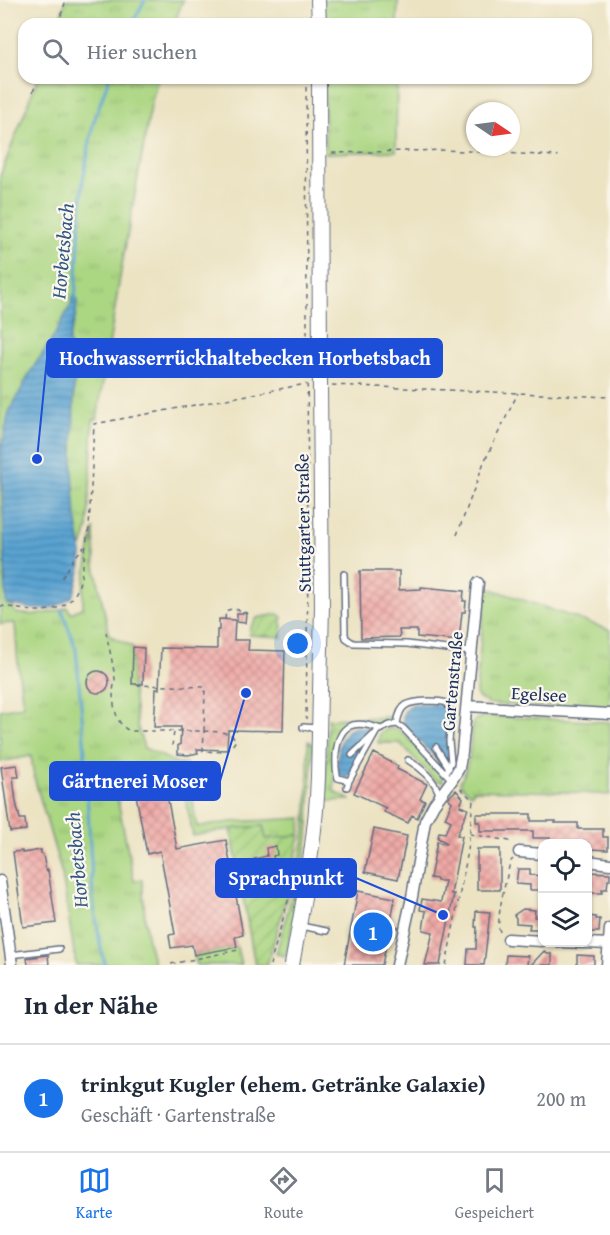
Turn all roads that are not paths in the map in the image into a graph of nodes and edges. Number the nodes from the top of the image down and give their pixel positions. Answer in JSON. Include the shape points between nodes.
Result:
{"nodes":[{"id":1,"x":318,"y":0,"type":"edge"},
{"id":2,"x":319,"y":18,"type":"edge"},
{"id":3,"x":319,"y":84,"type":"edge"},
{"id":4,"x":344,"y":574,"type":"dead end"},
{"id":5,"x":478,"y":583,"type":"dead end"},
{"id":6,"x":471,"y":652,"type":"junction"},
{"id":7,"x":467,"y":706,"type":"junction"},
{"id":8,"x":610,"y":714,"type":"edge"},
{"id":9,"x":397,"y":724,"type":"junction"},
{"id":10,"x":381,"y":729,"type":"junction"},
{"id":11,"x":374,"y":735,"type":"junction"},
{"id":12,"x":436,"y":747,"type":"dead end"},
{"id":13,"x":352,"y":755,"type":"dead end"},
{"id":14,"x":408,"y":760,"type":"dead end"},
{"id":15,"x":449,"y":774,"type":"junction"},
{"id":16,"x":439,"y":796,"type":"junction"},
{"id":17,"x":519,"y":852,"type":"road end"},
{"id":18,"x":538,"y":854,"type":"edge"},
{"id":19,"x":592,"y":862,"type":"edge"},
{"id":20,"x":610,"y":864,"type":"edge"},
{"id":21,"x":0,"y":880,"type":"edge"},
{"id":22,"x":300,"y":926,"type":"junction"},
{"id":23,"x":610,"y":929,"type":"edge"},
{"id":24,"x":327,"y":932,"type":"dead end"},
{"id":25,"x":508,"y":939,"type":"road end"},
{"id":26,"x":538,"y":941,"type":"edge"},
{"id":27,"x":592,"y":943,"type":"edge"},
{"id":28,"x":609,"y":944,"type":"edge"},
{"id":29,"x":59,"y":949,"type":"dead end"},
{"id":30,"x":11,"y":960,"type":"edge"},
{"id":31,"x":292,"y":965,"type":"edge"},
{"id":32,"x":397,"y":965,"type":"edge"},
{"id":33,"x":607,"y":965,"type":"edge"}],
"edges":[{"from":1,"to":2,"type":"street"},
{"from":3,"to":22,"type":"street","name":"Stuttgarter Straße","via":[[313,384],[322,606],[310,727],[317,800]]},
{"from":4,"to":6,"type":"lane","via":[[345,634],[353,643],[407,644]]},
{"from":5,"to":6,"type":"street","name":"Gartenstraße"},
{"from":6,"to":7,"type":"street","name":"Gartenstraße"},
{"from":7,"to":8,"type":"street","name":"Egelsee"},
{"from":7,"to":15,"type":"street","name":"Gartenstraße","via":[[459,768]]},
{"from":9,"to":10,"type":"lane"},
{"from":9,"to":15,"type":"lane","name":"Gartenstraße"},
{"from":9,"to":15,"type":"lane","via":[[404,706],[411,702],[447,703],[451,719]]},
{"from":10,"to":11,"type":"lane"},
{"from":10,"to":11,"type":"lane","via":[[364,724],[347,726],[342,731],[337,746],[338,778],[348,784]]},
{"from":11,"to":13,"type":"lane"},
{"from":12,"to":15,"type":"lane"},
{"from":14,"to":16,"type":"lane","via":[[437,787]]},
{"from":15,"to":16,"type":"street","name":"Gartenstraße"},
{"from":16,"to":32,"type":"street","name":"Gartenstraße","via":[[425,821]]},
{"from":17,"to":18,"type":"street"},
{"from":19,"to":20,"type":"street"},
{"from":21,"to":30,"type":"street"},
{"from":22,"to":24,"type":"lane"},
{"from":22,"to":31,"type":"street","name":"Stuttgarter Straße"},
{"from":23,"to":28,"type":"street"},
{"from":25,"to":26,"type":"street"},
{"from":27,"to":28,"type":"street"},
{"from":28,"to":33,"type":"street"},
{"from":29,"to":30,"type":"lane"}]}
